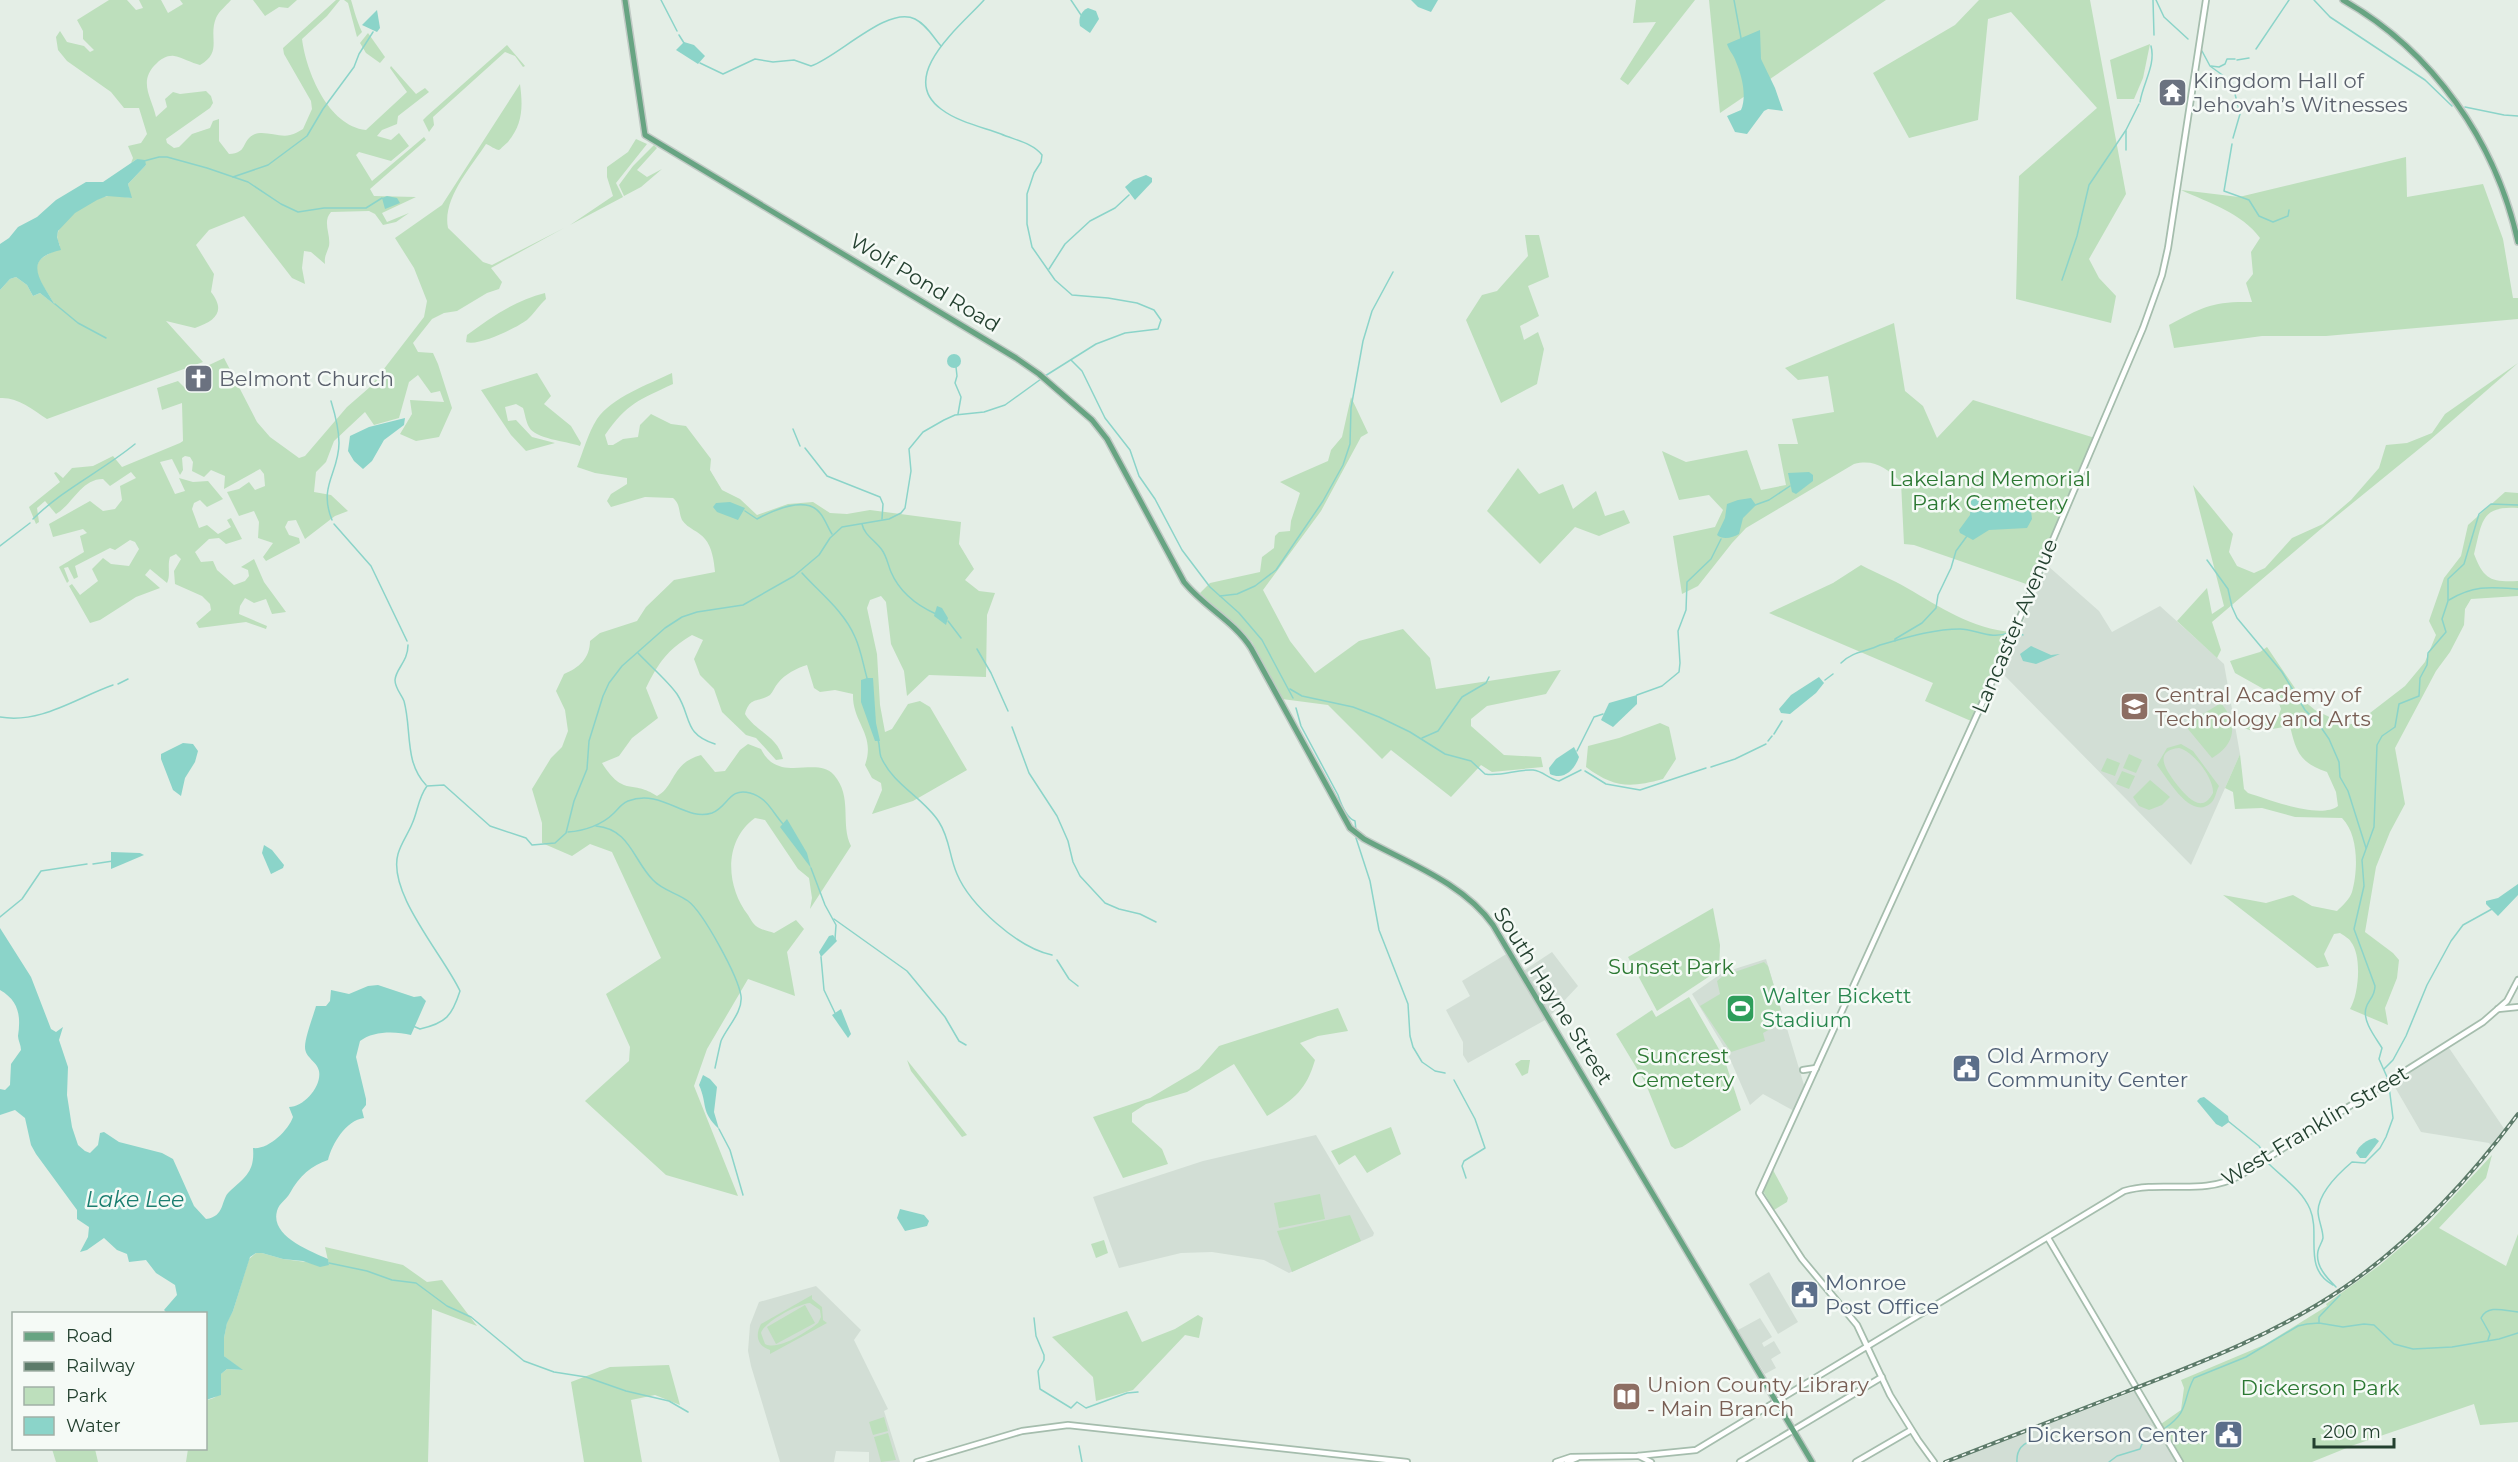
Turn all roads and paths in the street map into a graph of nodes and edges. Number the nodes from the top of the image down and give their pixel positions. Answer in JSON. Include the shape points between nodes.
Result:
{"nodes":[{"id":1,"x":625,"y":0,"type":"edge"},
{"id":2,"x":2206,"y":0,"type":"edge"},
{"id":3,"x":2343,"y":0,"type":"edge"},
{"id":4,"x":2518,"y":242,"type":"edge"},
{"id":5,"x":1222,"y":617,"type":"joint"},
{"id":6,"x":2518,"y":980,"type":"edge"},
{"id":7,"x":2518,"y":1007,"type":"edge"},
{"id":8,"x":2498,"y":1010,"type":"junction"},
{"id":9,"x":1816,"y":1068,"type":"junction"},
{"id":10,"x":1803,"y":1070,"type":"dead end"},
{"id":11,"x":2048,"y":1238,"type":"junction"},
{"id":12,"x":1869,"y":1347,"type":"junction"},
{"id":13,"x":1882,"y":1377,"type":"junction"},
{"id":14,"x":1777,"y":1402,"type":"junction"},
{"id":15,"x":1793,"y":1430,"type":"junction"},
{"id":16,"x":1911,"y":1430,"type":"junction"},
{"id":17,"x":1637,"y":1456,"type":"junction"},
{"id":18,"x":1577,"y":1458,"type":"junction"},
{"id":19,"x":917,"y":1462,"type":"edge"},
{"id":20,"x":1407,"y":1462,"type":"edge"},
{"id":21,"x":1556,"y":1462,"type":"edge"},
{"id":22,"x":1567,"y":1462,"type":"edge"},
{"id":23,"x":1651,"y":1462,"type":"edge"},
{"id":24,"x":1740,"y":1462,"type":"edge"},
{"id":25,"x":1812,"y":1462,"type":"edge"},
{"id":26,"x":1856,"y":1462,"type":"edge"},
{"id":27,"x":1934,"y":1462,"type":"edge"},
{"id":28,"x":2180,"y":1462,"type":"edge"}],
"edges":[{"from":1,"to":5,"type":"main road","name":"Wolf Pond Road","via":[[645,135],[1045,379],[1101,430],[1184,582]]},
{"from":2,"to":9,"type":"main road","name":"Lancaster Avenue","via":[[2173,224],[2162,275],[2146,320],[2001,662]]},
{"from":3,"to":4,"type":"main road","via":[[2411,51],[2454,98],[2498,175]]},
{"from":5,"to":14,"type":"main road","name":"South Hayne Street","via":[[1251,648],[1353,831],[1461,892],[1490,920]]},
{"from":6,"to":8,"type":"main road"},
{"from":7,"to":8,"type":"main road"},
{"from":8,"to":11,"type":"main road","name":"West Franklin Street","via":[[2228,1182],[2210,1187],[2124,1191]]},
{"from":9,"to":10,"type":"main road"},
{"from":9,"to":12,"type":"main road","name":"Lancaster Avenue","via":[[1759,1193],[1802,1259],[1857,1325]]},
{"from":11,"to":12,"type":"main road","name":"West Franklin Street"},
{"from":11,"to":28,"type":"main road"},
{"from":12,"to":13,"type":"main road"},
{"from":12,"to":14,"type":"main road","name":"West Franklin Street"},
{"from":13,"to":15,"type":"main road"},
{"from":13,"to":16,"type":"main road"},
{"from":14,"to":15,"type":"main road","name":"South Hayne Street"},
{"from":14,"to":17,"type":"main road","name":"West Franklin Street","via":[[1696,1450]]},
{"from":15,"to":24,"type":"main road"},
{"from":15,"to":25,"type":"main road","name":"South Hayne Street"},
{"from":16,"to":26,"type":"main road"},
{"from":16,"to":27,"type":"main road"},
{"from":17,"to":18,"type":"main road","name":"West Franklin Street"},
{"from":17,"to":23,"type":"main road"},
{"from":18,"to":21,"type":"main road"},
{"from":18,"to":22,"type":"main road"},
{"from":19,"to":20,"type":"main road","via":[[1022,1431],[1068,1425]]}]}
